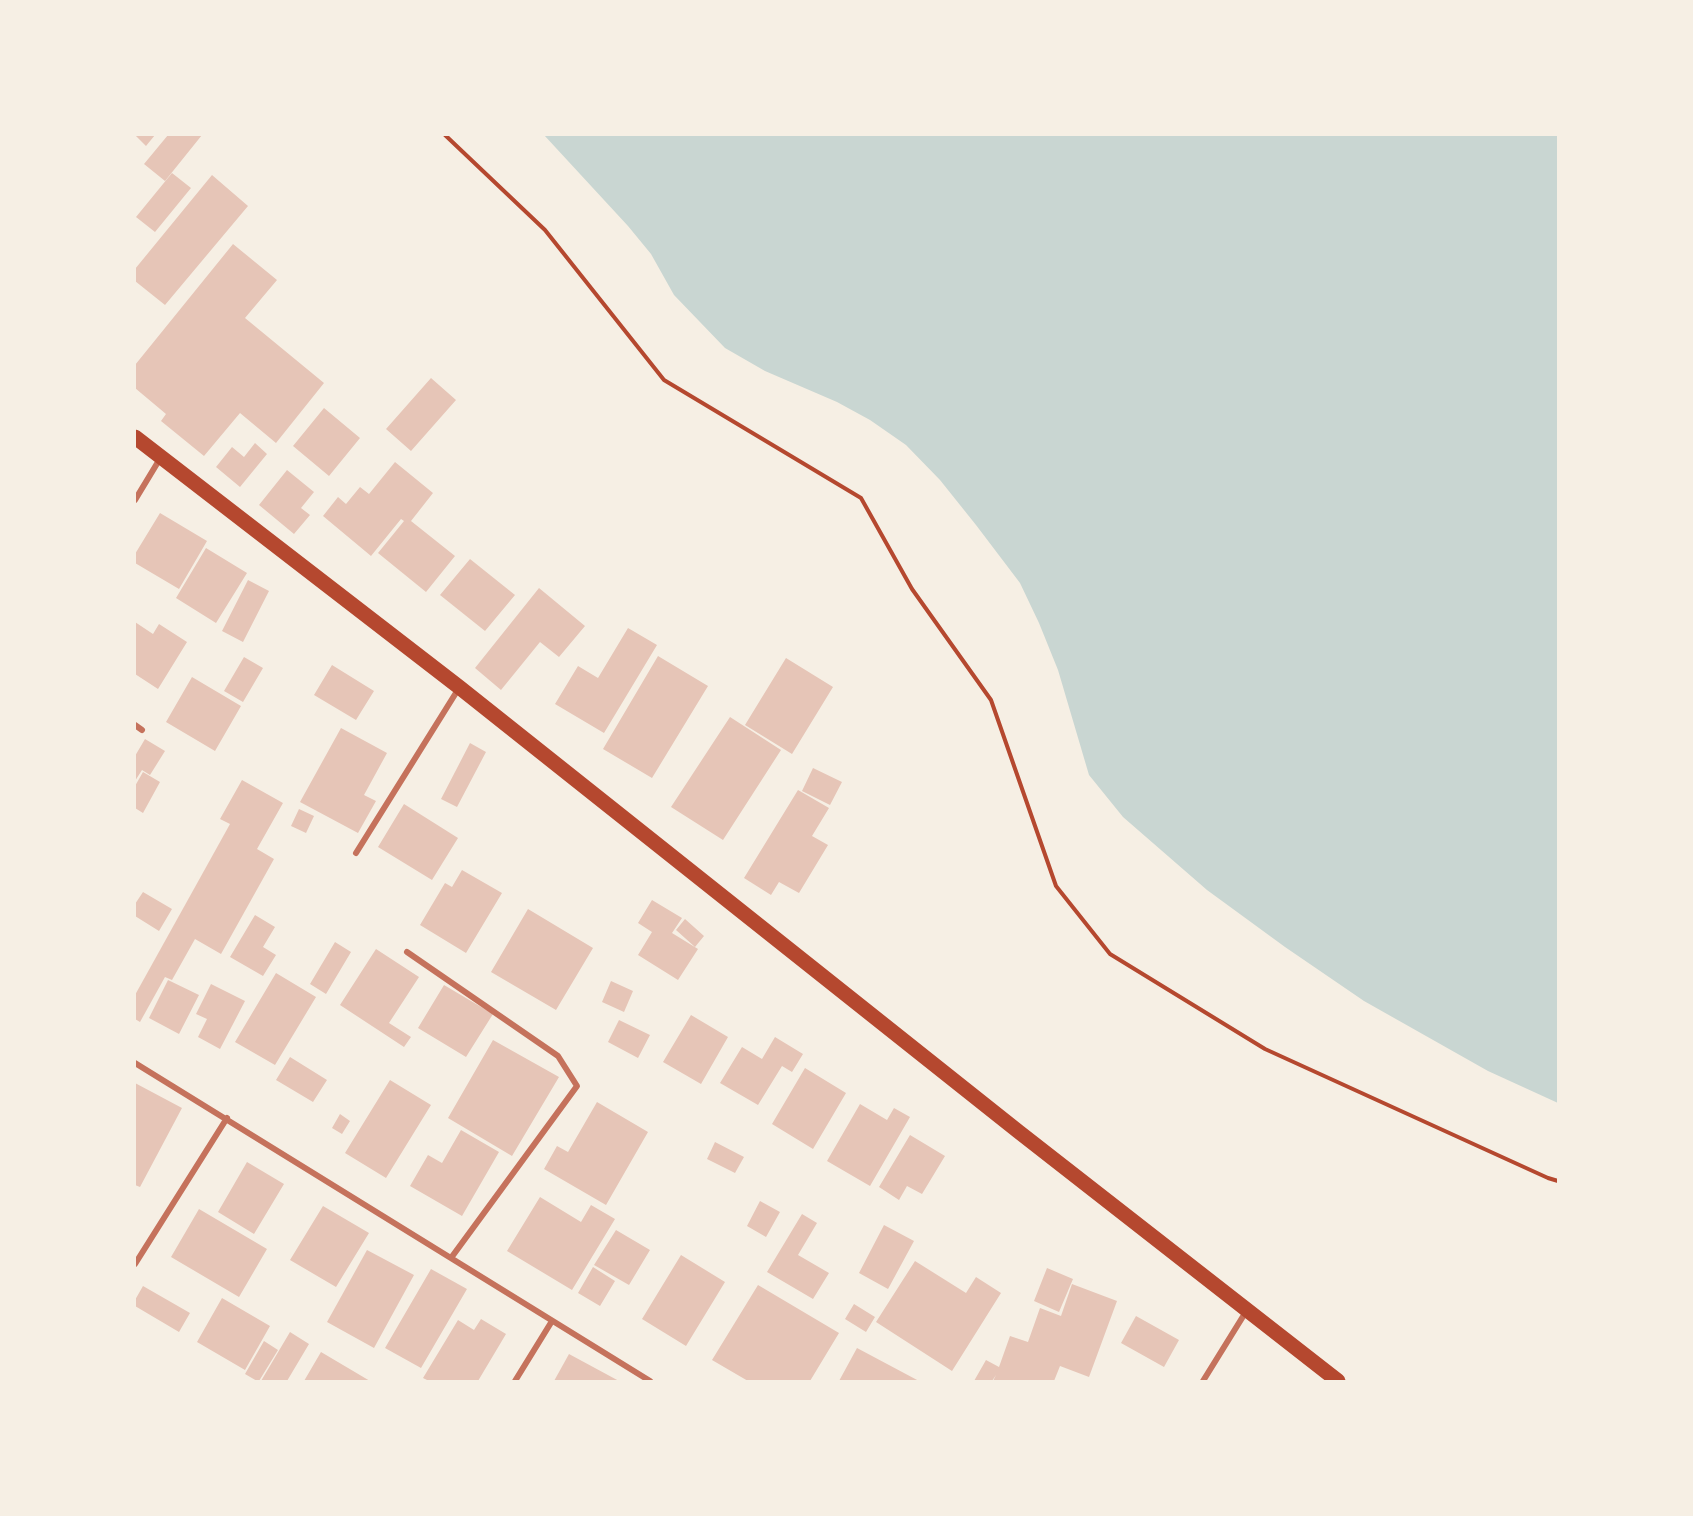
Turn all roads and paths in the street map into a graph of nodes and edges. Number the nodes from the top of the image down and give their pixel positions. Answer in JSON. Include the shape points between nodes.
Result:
{"nodes":[{"id":1,"x":445,"y":135,"type":"edge"},
{"id":2,"x":135,"y":436,"type":"edge"},
{"id":3,"x":161,"y":456,"type":"junction"},
{"id":4,"x":135,"y":500,"type":"edge"},
{"id":5,"x":459,"y":687,"type":"junction"},
{"id":6,"x":135,"y":725,"type":"edge"},
{"id":7,"x":142,"y":730,"type":"dead end"},
{"id":8,"x":356,"y":853,"type":"dead end"},
{"id":9,"x":407,"y":952,"type":"dead end"},
{"id":10,"x":135,"y":1063,"type":"edge"},
{"id":11,"x":227,"y":1118,"type":"junction"},
{"id":12,"x":1558,"y":1181,"type":"edge"},
{"id":13,"x":452,"y":1258,"type":"junction"},
{"id":14,"x":135,"y":1264,"type":"edge"},
{"id":15,"x":1247,"y":1310,"type":"junction"},
{"id":16,"x":552,"y":1321,"type":"junction"},
{"id":17,"x":515,"y":1381,"type":"edge"},
{"id":18,"x":650,"y":1381,"type":"edge"},
{"id":19,"x":1203,"y":1381,"type":"edge"},
{"id":20,"x":1338,"y":1381,"type":"edge"}],
"edges":[{"from":1,"to":12,"type":"path","via":[[545,230],[664,380],[861,498],[912,589],[991,700],[1056,886],[1110,954],[1265,1050]]},
{"from":2,"to":3,"type":"main road"},
{"from":3,"to":4,"type":"street"},
{"from":3,"to":5,"type":"main road"},
{"from":5,"to":8,"type":"street"},
{"from":5,"to":15,"type":"main road"},
{"from":6,"to":7,"type":"street"},
{"from":9,"to":13,"type":"street","via":[[558,1056],[577,1086]]},
{"from":10,"to":11,"type":"street"},
{"from":11,"to":13,"type":"street"},
{"from":11,"to":14,"type":"street"},
{"from":13,"to":16,"type":"street"},
{"from":15,"to":19,"type":"street"},
{"from":15,"to":20,"type":"main road"},
{"from":16,"to":17,"type":"street"},
{"from":16,"to":18,"type":"street"}]}
